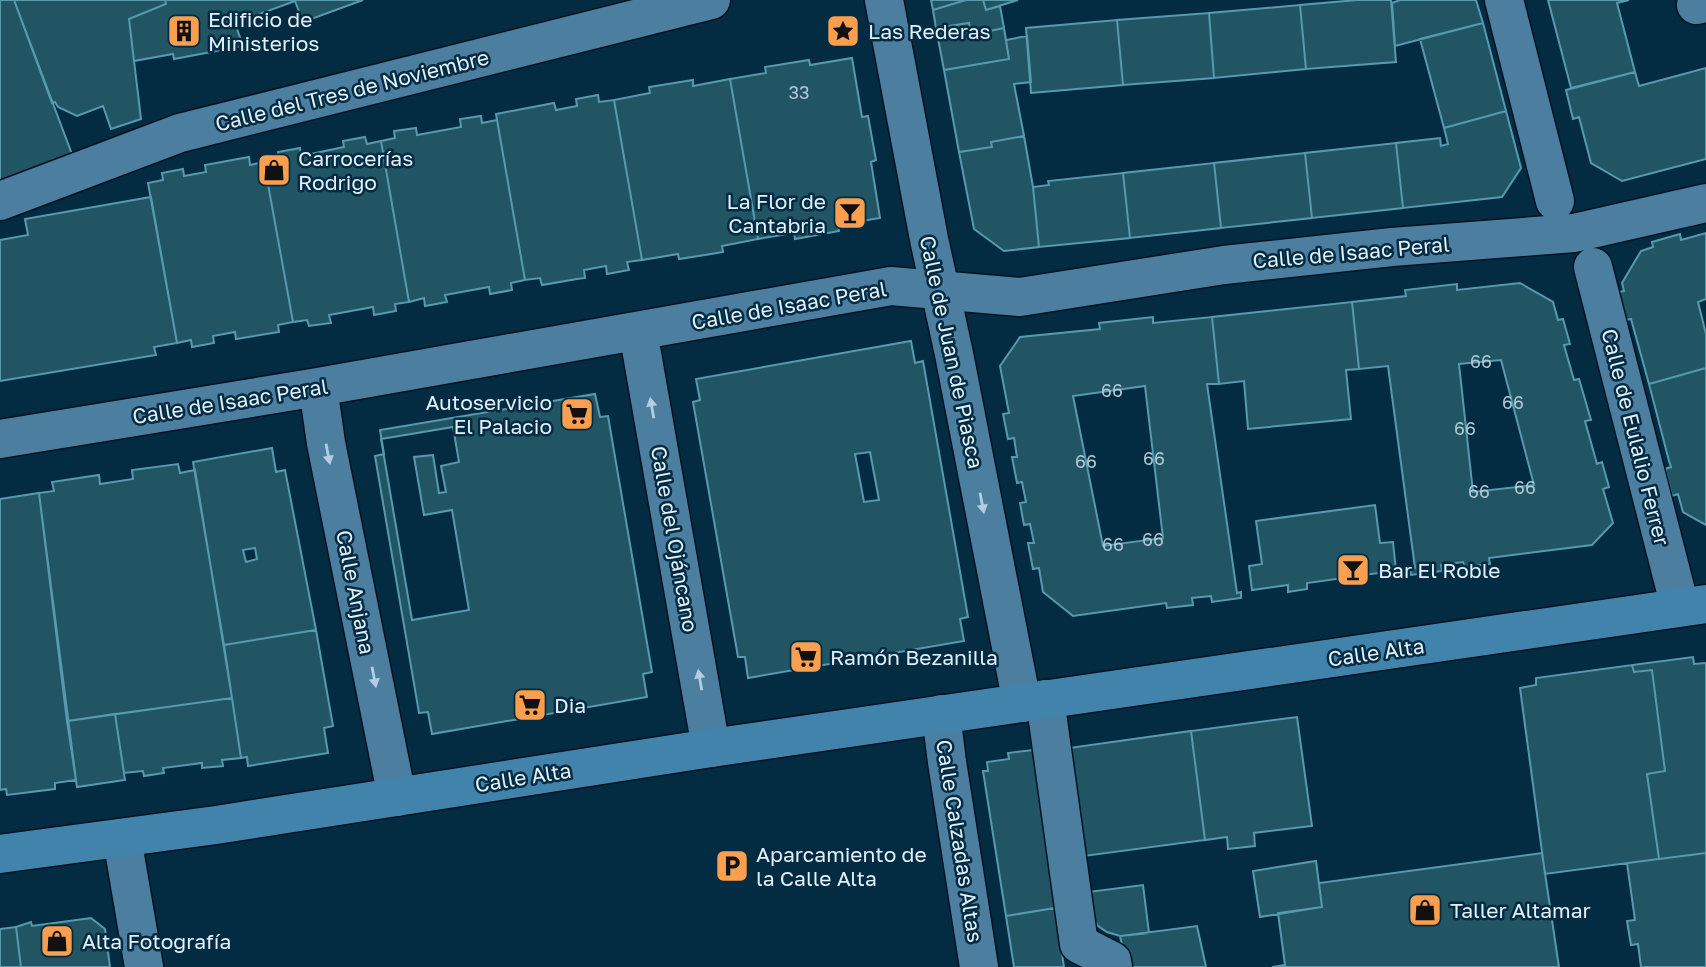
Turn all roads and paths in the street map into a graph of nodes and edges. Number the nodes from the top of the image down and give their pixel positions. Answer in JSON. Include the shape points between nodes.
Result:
{"nodes":[{"id":1,"x":711,"y":0,"type":"edge"},
{"id":2,"x":884,"y":0,"type":"edge"},
{"id":3,"x":1504,"y":0,"type":"edge"},
{"id":4,"x":0,"y":201,"type":"edge"},
{"id":5,"x":1555,"y":201,"type":"dead end"},
{"id":6,"x":1706,"y":203,"type":"edge"},
{"id":7,"x":1593,"y":267,"type":"dead end"},
{"id":8,"x":941,"y":292,"type":"junction"},
{"id":9,"x":638,"y":331,"type":"junction"},
{"id":10,"x":318,"y":387,"type":"junction"},
{"id":11,"x":0,"y":439,"type":"edge"},
{"id":12,"x":1693,"y":606,"type":"edge"},
{"id":13,"x":1034,"y":701,"type":"junction"},
{"id":14,"x":941,"y":714,"type":"junction"},
{"id":15,"x":711,"y":748,"type":"junction"},
{"id":16,"x":397,"y":797,"type":"junction"},
{"id":17,"x":122,"y":838,"type":"junction"},
{"id":18,"x":0,"y":853,"type":"edge"},
{"id":19,"x":144,"y":967,"type":"edge"},
{"id":20,"x":979,"y":967,"type":"edge"},
{"id":21,"x":1113,"y":967,"type":"edge"}],
"edges":[{"from":1,"to":4,"type":"street","name":"Calle del Tres de Noviembre","via":[[180,133]]},
{"from":2,"to":8,"type":"street","name":"Calle de Juan de Piasca"},
{"from":3,"to":5,"type":"street"},
{"from":6,"to":8,"type":"street","name":"Calle de Isaac Peral","via":[[1574,233],[1224,265],[1020,297]]},
{"from":7,"to":12,"type":"street","name":"Calle de Eulalio Ferrer"},
{"from":8,"to":9,"type":"street","name":"Calle de Isaac Peral","via":[[891,286]]},
{"from":8,"to":13,"type":"street","name":"Calle de Juan de Piasca","one_way":true},
{"from":9,"to":10,"type":"street","name":"Calle de Isaac Peral"},
{"from":15,"to":9,"type":"street","name":"Calle del Ojáncano","one_way":true},
{"from":10,"to":11,"type":"street","name":"Calle de Isaac Peral"},
{"from":10,"to":16,"type":"street","name":"Calle Anjana","one_way":true},
{"from":12,"to":13,"type":"street","name":"Calle Alta"},
{"from":13,"to":14,"type":"street","name":"Calle Alta"},
{"from":13,"to":21,"type":"street","via":[[1079,944],[1112,961]]},
{"from":14,"to":15,"type":"street","name":"Calle Alta"},
{"from":14,"to":20,"type":"street","name":"Calle Calzadas Altas"},
{"from":15,"to":16,"type":"street","name":"Calle Alta"},
{"from":16,"to":17,"type":"street","name":"Calle Alta"},
{"from":17,"to":18,"type":"street","name":"Calle Alta"},
{"from":17,"to":19,"type":"street"}]}
